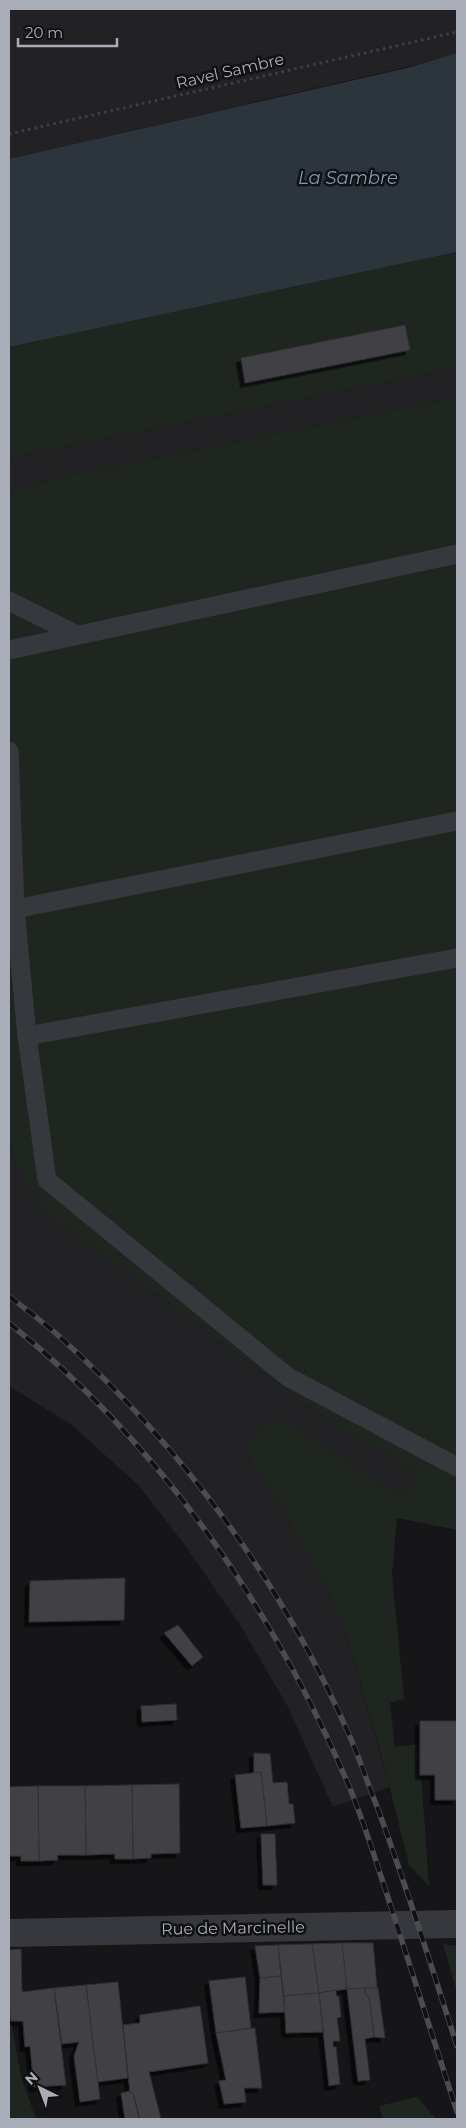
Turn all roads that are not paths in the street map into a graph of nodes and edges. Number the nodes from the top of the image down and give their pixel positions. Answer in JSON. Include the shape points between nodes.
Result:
{"nodes":[{"id":1,"x":457,"y":554,"type":"edge"},
{"id":2,"x":9,"y":601,"type":"edge"},
{"id":3,"x":77,"y":635,"type":"junction"},
{"id":4,"x":9,"y":650,"type":"edge"},
{"id":5,"x":9,"y":751,"type":"edge"},
{"id":6,"x":457,"y":822,"type":"edge"},
{"id":7,"x":14,"y":909,"type":"junction"},
{"id":8,"x":457,"y":958,"type":"edge"},
{"id":9,"x":27,"y":1036,"type":"junction"},
{"id":10,"x":457,"y":1467,"type":"edge"},
{"id":11,"x":457,"y":1924,"type":"edge"},
{"id":12,"x":9,"y":1933,"type":"edge"}],
"edges":[{"from":1,"to":3,"type":"lane"},
{"from":2,"to":3,"type":"lane"},
{"from":3,"to":4,"type":"lane"},
{"from":5,"to":7,"type":"lane"},
{"from":6,"to":7,"type":"lane"},
{"from":7,"to":9,"type":"lane"},
{"from":8,"to":9,"type":"lane"},
{"from":9,"to":10,"type":"lane","via":[[48,1180],[288,1377]]},
{"from":11,"to":12,"type":"street","name":"Rue de Marcinelle"}]}
